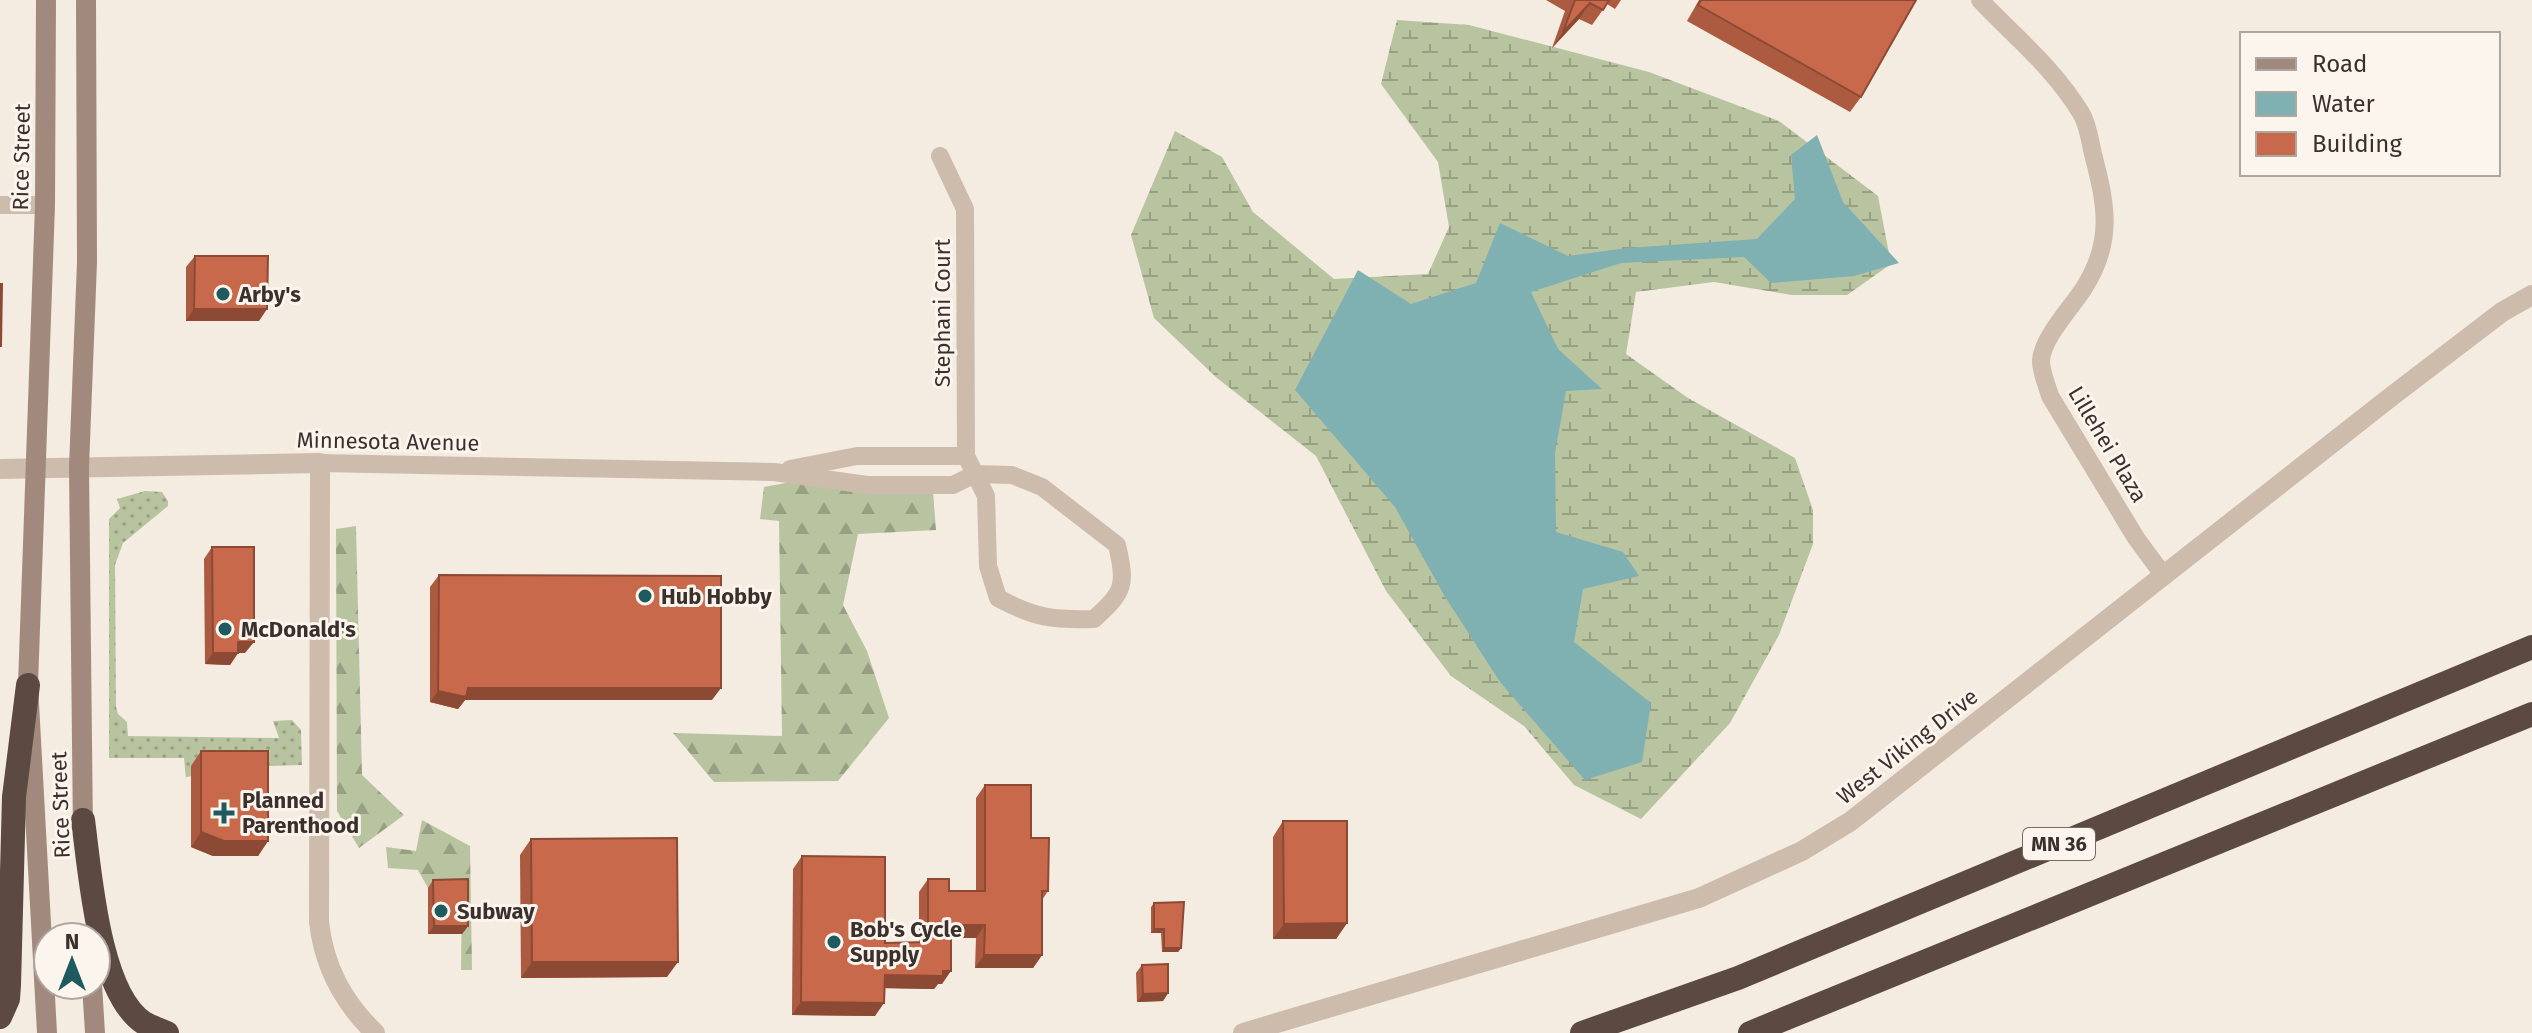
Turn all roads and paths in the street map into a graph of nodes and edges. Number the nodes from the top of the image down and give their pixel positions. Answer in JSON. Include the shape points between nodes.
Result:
{"nodes":[{"id":1,"x":46,"y":0,"type":"edge"},
{"id":2,"x":86,"y":0,"type":"edge"},
{"id":3,"x":1980,"y":0,"type":"edge"},
{"id":4,"x":940,"y":156,"type":"dead end"},
{"id":5,"x":0,"y":205,"type":"edge"},
{"id":6,"x":45,"y":205,"type":"junction"},
{"id":7,"x":2532,"y":295,"type":"edge"},
{"id":8,"x":966,"y":456,"type":"junction"},
{"id":9,"x":320,"y":463,"type":"junction"},
{"id":10,"x":79,"y":467,"type":"junction"},
{"id":11,"x":37,"y":468,"type":"junction"},
{"id":12,"x":0,"y":469,"type":"edge"},
{"id":13,"x":774,"y":472,"type":"junction"},
{"id":14,"x":975,"y":474,"type":"junction"},
{"id":15,"x":2164,"y":576,"type":"junction"},
{"id":16,"x":2532,"y":647,"type":"edge"},
{"id":17,"x":28,"y":685,"type":"junction"},
{"id":18,"x":2532,"y":714,"type":"edge"},
{"id":19,"x":83,"y":820,"type":"junction"},
{"id":20,"x":88,"y":921,"type":"edge"},
{"id":21,"x":93,"y":1001,"type":"edge"},
{"id":22,"x":0,"y":1017,"type":"edge"},
{"id":23,"x":47,"y":1033,"type":"edge"},
{"id":24,"x":95,"y":1033,"type":"edge"},
{"id":25,"x":167,"y":1033,"type":"edge"},
{"id":26,"x":375,"y":1033,"type":"edge"},
{"id":27,"x":1243,"y":1033,"type":"edge"},
{"id":28,"x":1582,"y":1033,"type":"edge"},
{"id":29,"x":1750,"y":1033,"type":"edge"}],
"edges":[{"from":1,"to":6,"type":"main road","name":"Rice Street"},
{"from":2,"to":10,"type":"main road","name":"Rice Street","via":[[87,262]]},
{"from":3,"to":15,"type":"street","name":"Lillehei Plaza","via":[[2039,57],[2084,116],[2106,204],[2106,229],[2086,285],[2041,359],[2058,409]]},
{"from":4,"to":8,"type":"street","name":"Stephani Court","via":[[965,209]]},
{"from":5,"to":6,"type":"street"},
{"from":6,"to":11,"type":"main road","name":"Rice Street"},
{"from":7,"to":15,"type":"street","name":"West Viking Drive","via":[[2502,312]]},
{"from":8,"to":13,"type":"street","name":"Minnesota Avenue","via":[[857,456]]},
{"from":8,"to":14,"type":"street","name":"Stephani Court"},
{"from":9,"to":10,"type":"street","name":"Minnesota Avenue"},
{"from":9,"to":13,"type":"street","name":"Minnesota Avenue"},
{"from":9,"to":26,"type":"street","via":[[320,931],[337,985]]},
{"from":10,"to":11,"type":"street","name":"Minnesota Avenue"},
{"from":10,"to":19,"type":"main road","name":"Rice Street"},
{"from":11,"to":12,"type":"street","name":"Minnesota Avenue"},
{"from":11,"to":17,"type":"main road","name":"Rice Street"},
{"from":13,"to":14,"type":"street","name":"Minnesota Avenue","via":[[867,485],[953,485]]},
{"from":14,"to":14,"type":"street","name":"Minnesota Avenue","via":[[986,496],[988,566],[998,598],[1052,620],[1094,619],[1113,602],[1124,577],[1117,545],[1042,487],[1012,475]]},
{"from":15,"to":27,"type":"street","name":"West Viking Drive","via":[[1851,821],[1754,875],[1642,916]]},
{"from":16,"to":28,"type":"highway","number":"MN 36","via":[[1738,978]]},
{"from":17,"to":22,"type":"highway","via":[[14,797],[8,999]]},
{"from":17,"to":23,"type":"main road","name":"Rice Street"},
{"from":18,"to":29,"type":"highway","number":"MN 36"},
{"from":19,"to":20,"type":"main road","name":"Rice Street"},
{"from":19,"to":25,"type":"highway","via":[[98,926],[115,986],[143,1022]]},
{"from":21,"to":24,"type":"main road"}]}
